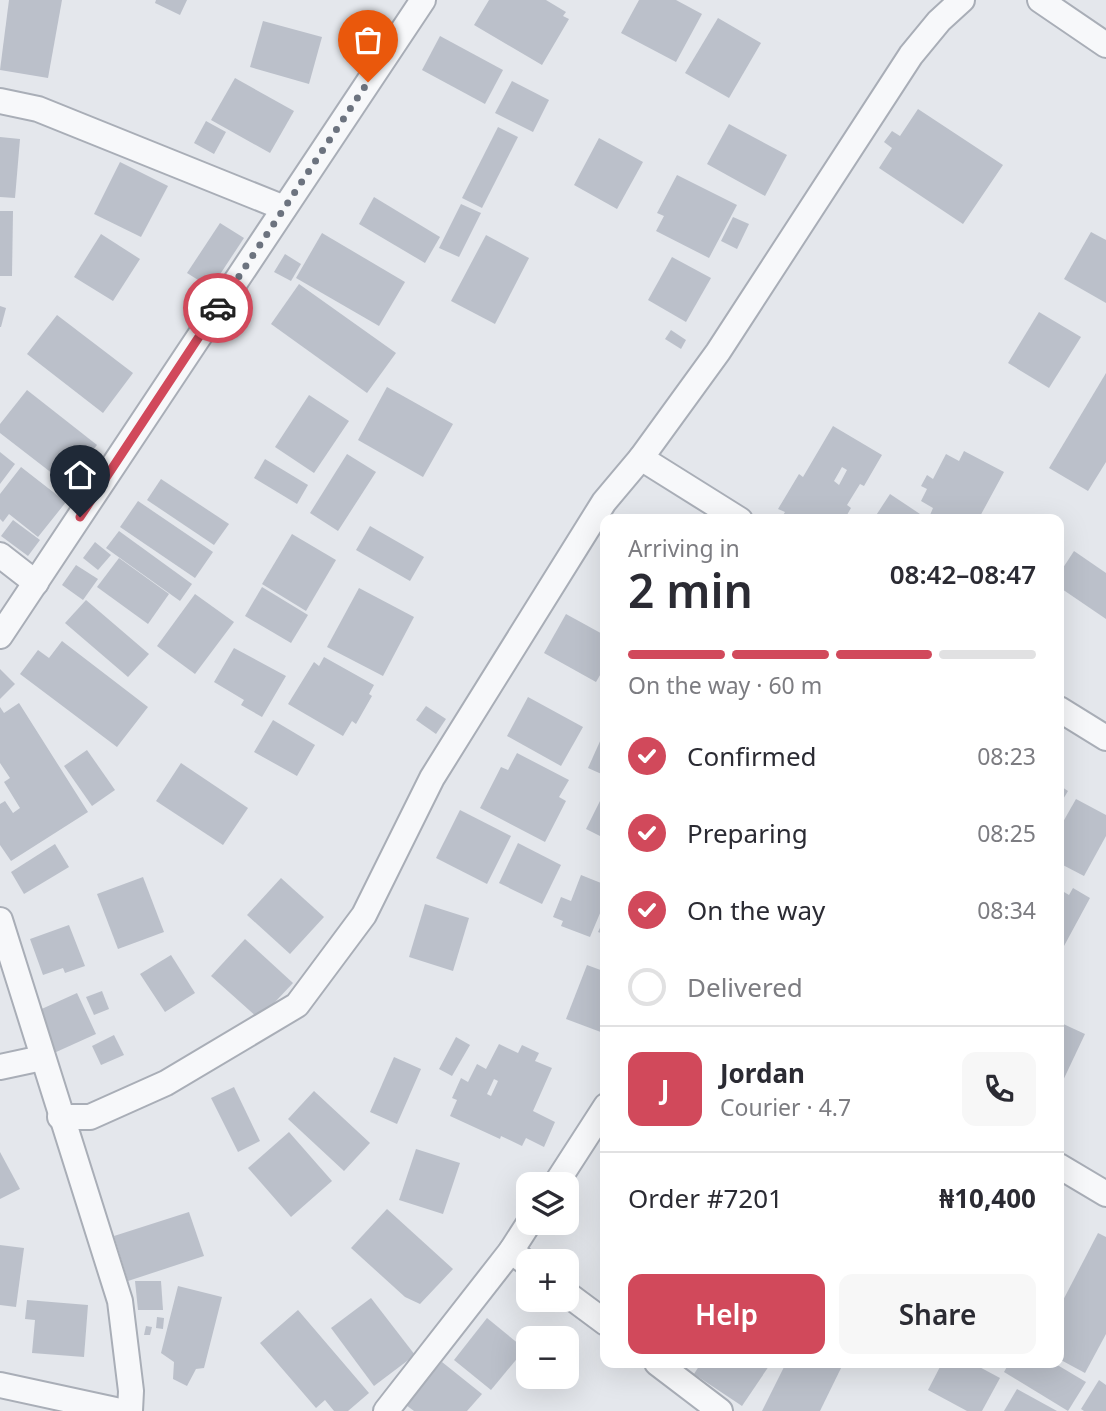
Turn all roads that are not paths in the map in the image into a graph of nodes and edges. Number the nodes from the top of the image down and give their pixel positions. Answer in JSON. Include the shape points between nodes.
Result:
{"nodes":[{"id":1,"x":424,"y":0,"type":"edge"},
{"id":2,"x":962,"y":0,"type":"edge"},
{"id":3,"x":1040,"y":0,"type":"edge"},
{"id":4,"x":1106,"y":45,"type":"edge"},
{"id":5,"x":0,"y":101,"type":"edge"},
{"id":6,"x":284,"y":208,"type":"junction"},
{"id":7,"x":640,"y":458,"type":"junction"},
{"id":8,"x":730,"y":514,"type":"edge"},
{"id":9,"x":0,"y":555,"type":"edge"},
{"id":10,"x":36,"y":583,"type":"junction"},
{"id":11,"x":0,"y":636,"type":"edge"},
{"id":12,"x":1064,"y":712,"type":"edge"},
{"id":13,"x":1106,"y":738,"type":"edge"},
{"id":14,"x":0,"y":920,"type":"edge"},
{"id":15,"x":42,"y":1058,"type":"junction"},
{"id":16,"x":0,"y":1067,"type":"edge"},
{"id":17,"x":600,"y":1115,"type":"edge"},
{"id":18,"x":60,"y":1117,"type":"junction"},
{"id":19,"x":90,"y":1117,"type":"junction"},
{"id":20,"x":68,"y":1143,"type":"junction"},
{"id":21,"x":1064,"y":1169,"type":"edge"},
{"id":22,"x":563,"y":1172,"type":"edge"},
{"id":23,"x":1106,"y":1194,"type":"edge"},
{"id":24,"x":516,"y":1263,"type":"edge"},
{"id":25,"x":579,"y":1303,"type":"edge"},
{"id":26,"x":600,"y":1319,"type":"edge"},
{"id":27,"x":664,"y":1368,"type":"edge"},
{"id":28,"x":0,"y":1385,"type":"edge"},
{"id":29,"x":120,"y":1411,"type":"edge"},
{"id":30,"x":130,"y":1411,"type":"edge"},
{"id":31,"x":386,"y":1411,"type":"edge"},
{"id":32,"x":720,"y":1411,"type":"edge"}],
"edges":[{"from":1,"to":6,"type":"street"},
{"from":2,"to":7,"type":"street","via":[[911,55],[718,352]]},
{"from":3,"to":4,"type":"street"},
{"from":5,"to":6,"type":"street","via":[[38,109]]},
{"from":6,"to":10,"type":"street"},
{"from":7,"to":8,"type":"street"},
{"from":7,"to":19,"type":"street","via":[[604,502],[432,778],[364,915],[296,1005],[166,1083]]},
{"from":9,"to":10,"type":"street"},
{"from":10,"to":11,"type":"street"},
{"from":12,"to":13,"type":"street"},
{"from":14,"to":15,"type":"street"},
{"from":15,"to":16,"type":"street"},
{"from":15,"to":18,"type":"street"},
{"from":17,"to":22,"type":"street"},
{"from":18,"to":19,"type":"street"},
{"from":18,"to":20,"type":"street"},
{"from":19,"to":20,"type":"street"},
{"from":20,"to":30,"type":"street","via":[[120,1301]]},
{"from":21,"to":23,"type":"street"},
{"from":24,"to":31,"type":"street"},
{"from":25,"to":26,"type":"street"},
{"from":27,"to":32,"type":"street"},
{"from":28,"to":29,"type":"street"}]}
